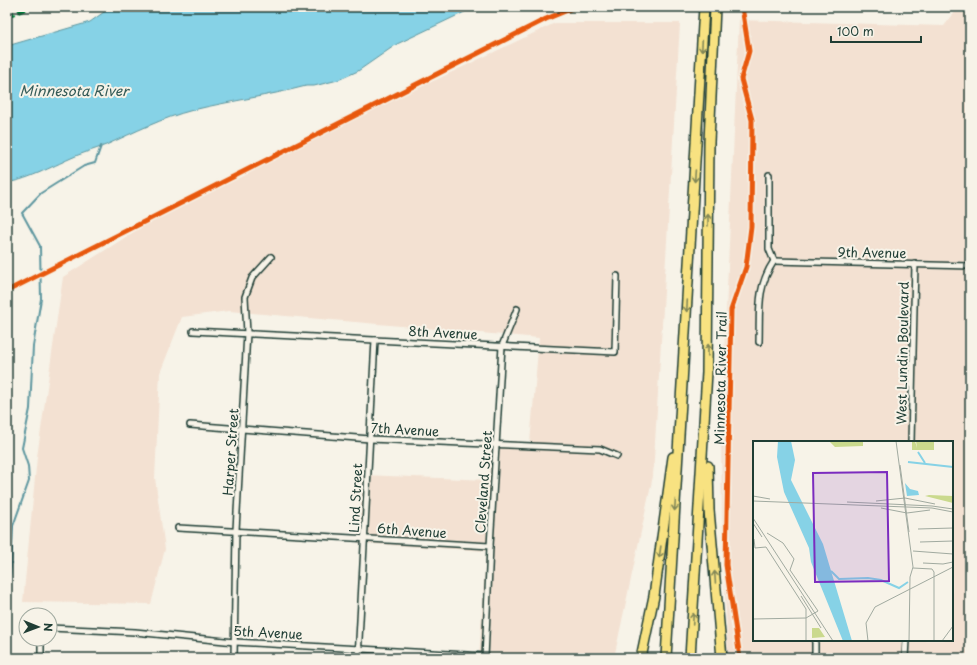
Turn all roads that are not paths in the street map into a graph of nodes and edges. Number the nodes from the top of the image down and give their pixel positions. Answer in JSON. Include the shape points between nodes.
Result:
{"nodes":[{"id":1,"x":704,"y":7,"type":"edge"},
{"id":2,"x":715,"y":7,"type":"edge"},
{"id":3,"x":769,"y":175,"type":"dead end"},
{"id":4,"x":270,"y":257,"type":"dead end"},
{"id":5,"x":774,"y":261,"type":"junction"},
{"id":6,"x":915,"y":264,"type":"junction"},
{"id":7,"x":970,"y":266,"type":"edge"},
{"id":8,"x":617,"y":276,"type":"dead end"},
{"id":9,"x":517,"y":309,"type":"dead end"},
{"id":10,"x":193,"y":331,"type":"dead end"},
{"id":11,"x":247,"y":333,"type":"junction"},
{"id":12,"x":375,"y":340,"type":"junction"},
{"id":13,"x":759,"y":342,"type":"dead end"},
{"id":14,"x":502,"y":346,"type":"junction"},
{"id":15,"x":707,"y":372,"type":"junction"},
{"id":16,"x":681,"y":416,"type":"junction"},
{"id":17,"x":190,"y":425,"type":"dead end"},
{"id":18,"x":243,"y":429,"type":"junction"},
{"id":19,"x":370,"y":439,"type":"junction"},
{"id":20,"x":911,"y":441,"type":"edge"},
{"id":21,"x":496,"y":444,"type":"junction"},
{"id":22,"x":617,"y":456,"type":"dead end"},
{"id":23,"x":178,"y":528,"type":"dead end"},
{"id":24,"x":236,"y":530,"type":"junction"},
{"id":25,"x":364,"y":538,"type":"junction"},
{"id":26,"x":490,"y":546,"type":"junction"},
{"id":27,"x":58,"y":628,"type":"edge"},
{"id":28,"x":815,"y":641,"type":"edge"},
{"id":29,"x":906,"y":641,"type":"edge"},
{"id":30,"x":235,"y":642,"type":"junction"},
{"id":31,"x":41,"y":647,"type":"edge"},
{"id":32,"x":359,"y":648,"type":"junction"},
{"id":33,"x":485,"y":657,"type":"edge"},
{"id":34,"x":41,"y":658,"type":"edge"},
{"id":35,"x":234,"y":658,"type":"edge"},
{"id":36,"x":358,"y":658,"type":"edge"},
{"id":37,"x":641,"y":658,"type":"edge"},
{"id":38,"x":666,"y":658,"type":"edge"},
{"id":39,"x":690,"y":658,"type":"edge"},
{"id":40,"x":722,"y":658,"type":"edge"},
{"id":41,"x":815,"y":658,"type":"edge"},
{"id":42,"x":906,"y":658,"type":"edge"}],
"edges":[{"from":1,"to":16,"type":"highway","one_way":true},
{"from":15,"to":2,"type":"highway","one_way":true,"via":[[709,142]]},
{"from":3,"to":5,"type":"street","via":[[769,249]]},
{"from":4,"to":11,"type":"street","name":"Harper Street","via":[[252,278],[245,298]]},
{"from":5,"to":6,"type":"street","name":"9th Avenue"},
{"from":5,"to":13,"type":"street","via":[[760,292]]},
{"from":6,"to":7,"type":"street","name":"9th Avenue"},
{"from":6,"to":20,"type":"street","name":"West Lundin Boulevard"},
{"from":8,"to":14,"type":"street","name":"8th Avenue","via":[[615,352]]},
{"from":9,"to":14,"type":"street","name":"Cleveland Street"},
{"from":10,"to":11,"type":"street","name":"8th Avenue"},
{"from":11,"to":12,"type":"street","name":"8th Avenue"},
{"from":11,"to":18,"type":"street","name":"Harper Street"},
{"from":12,"to":14,"type":"street","name":"8th Avenue"},
{"from":12,"to":19,"type":"street","name":"Lind Street"},
{"from":14,"to":21,"type":"street","name":"Cleveland Street"},
{"from":39,"to":15,"type":"highway","one_way":true},
{"from":40,"to":15,"type":"highway","one_way":true,"via":[[708,492]]},
{"from":16,"to":37,"type":"highway","one_way":true,"via":[[672,462],[654,596]]},
{"from":16,"to":38,"type":"highway","one_way":true},
{"from":17,"to":18,"type":"street","name":"7th Avenue"},
{"from":18,"to":19,"type":"street","name":"7th Avenue"},
{"from":18,"to":24,"type":"street","name":"Harper Street"},
{"from":19,"to":21,"type":"street","name":"7th Avenue"},
{"from":19,"to":25,"type":"street","name":"Lind Street"},
{"from":21,"to":22,"type":"street","name":"7th Avenue","via":[[600,449]]},
{"from":21,"to":26,"type":"street","name":"Cleveland Street"},
{"from":23,"to":24,"type":"street","name":"6th Avenue"},
{"from":24,"to":25,"type":"street","name":"6th Avenue"},
{"from":24,"to":30,"type":"street","name":"Harper Street"},
{"from":25,"to":26,"type":"street","name":"6th Avenue"},
{"from":25,"to":32,"type":"street","name":"Lind Street"},
{"from":26,"to":33,"type":"street","name":"Cleveland Street"},
{"from":27,"to":30,"type":"street","name":"5th Avenue","via":[[135,632]]},
{"from":28,"to":41,"type":"street"},
{"from":29,"to":42,"type":"street"},
{"from":30,"to":32,"type":"street","name":"5th Avenue"},
{"from":30,"to":35,"type":"street","name":"Harper Street"},
{"from":31,"to":34,"type":"street"},
{"from":32,"to":33,"type":"street","name":"5th Avenue"},
{"from":32,"to":36,"type":"street","name":"Lind Street"}]}
